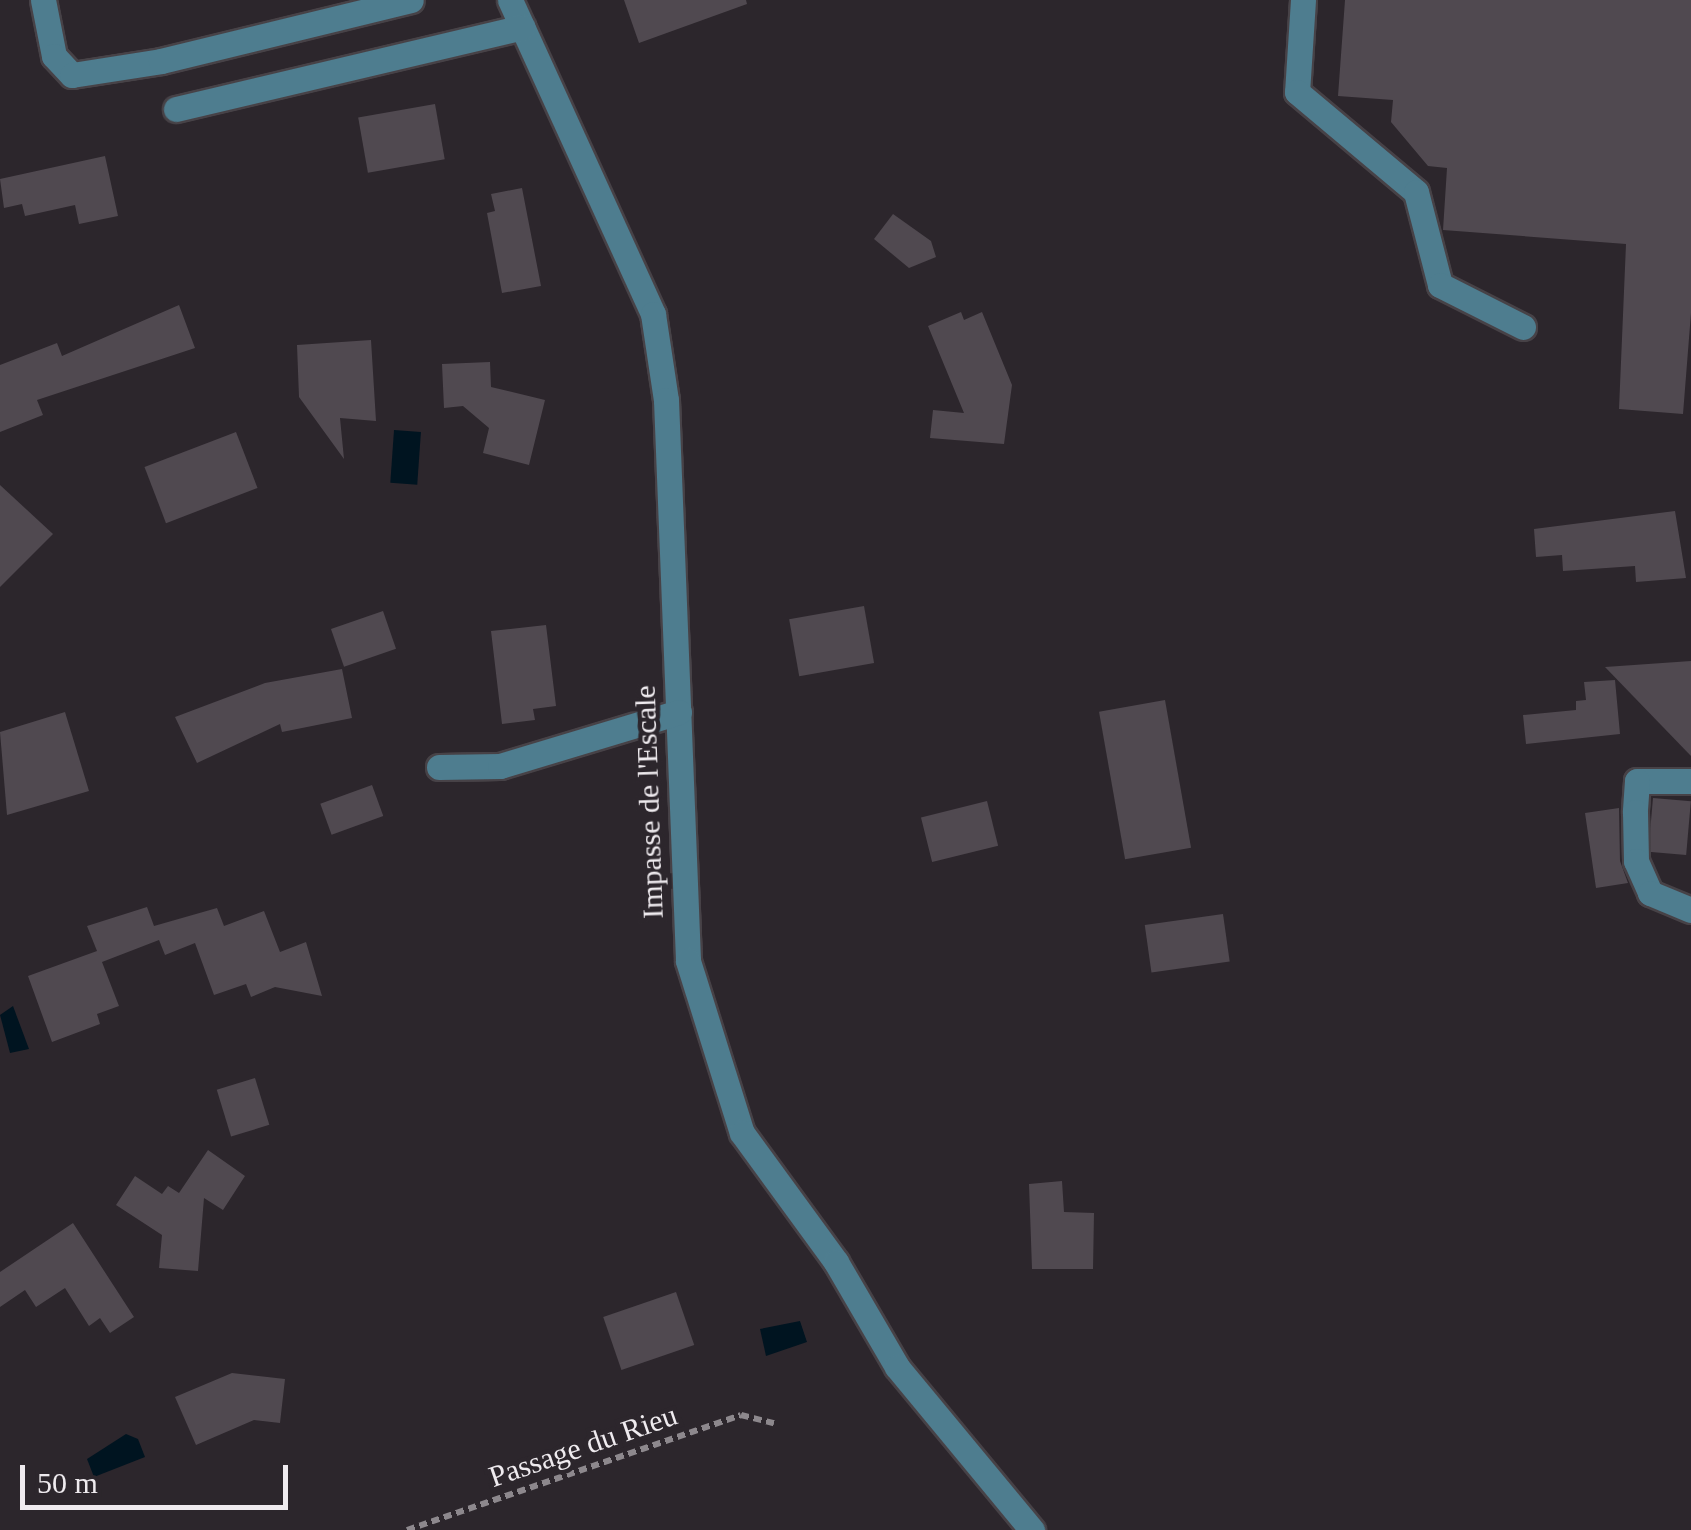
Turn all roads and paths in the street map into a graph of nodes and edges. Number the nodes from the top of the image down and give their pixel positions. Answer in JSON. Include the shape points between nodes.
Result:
{"nodes":[{"id":1,"x":43,"y":0,"type":"edge"},
{"id":2,"x":412,"y":0,"type":"edge"},
{"id":3,"x":510,"y":0,"type":"edge"},
{"id":4,"x":1303,"y":0,"type":"edge"},
{"id":5,"x":522,"y":27,"type":"junction"},
{"id":6,"x":176,"y":109,"type":"dead end"},
{"id":7,"x":1523,"y":327,"type":"dead end"},
{"id":8,"x":678,"y":712,"type":"junction"},
{"id":9,"x":439,"y":767,"type":"dead end"},
{"id":10,"x":1691,"y":780,"type":"edge"},
{"id":11,"x":1691,"y":910,"type":"edge"},
{"id":12,"x":774,"y":1423,"type":"dead end"},
{"id":13,"x":407,"y":1530,"type":"edge"},
{"id":14,"x":1032,"y":1530,"type":"edge"}],
"edges":[{"from":1,"to":2,"type":"street","via":[[54,56],[72,75],[161,61]]},
{"from":3,"to":5,"type":"street","name":"Impasse de l'Escale"},
{"from":4,"to":7,"type":"street","via":[[1297,92],[1416,192],[1440,284]]},
{"from":5,"to":6,"type":"street"},
{"from":5,"to":8,"type":"street","name":"Impasse de l'Escale","via":[[653,314],[666,400]]},
{"from":8,"to":9,"type":"street","via":[[500,766]]},
{"from":8,"to":14,"type":"street","name":"Impasse de l'Escale","via":[[688,961],[742,1132],[836,1262],[897,1367]]},
{"from":10,"to":11,"type":"street","via":[[1637,780],[1636,861],[1650,893]]},
{"from":12,"to":13,"type":"path","name":"Passage du Rieu","via":[[741,1415]]}]}
